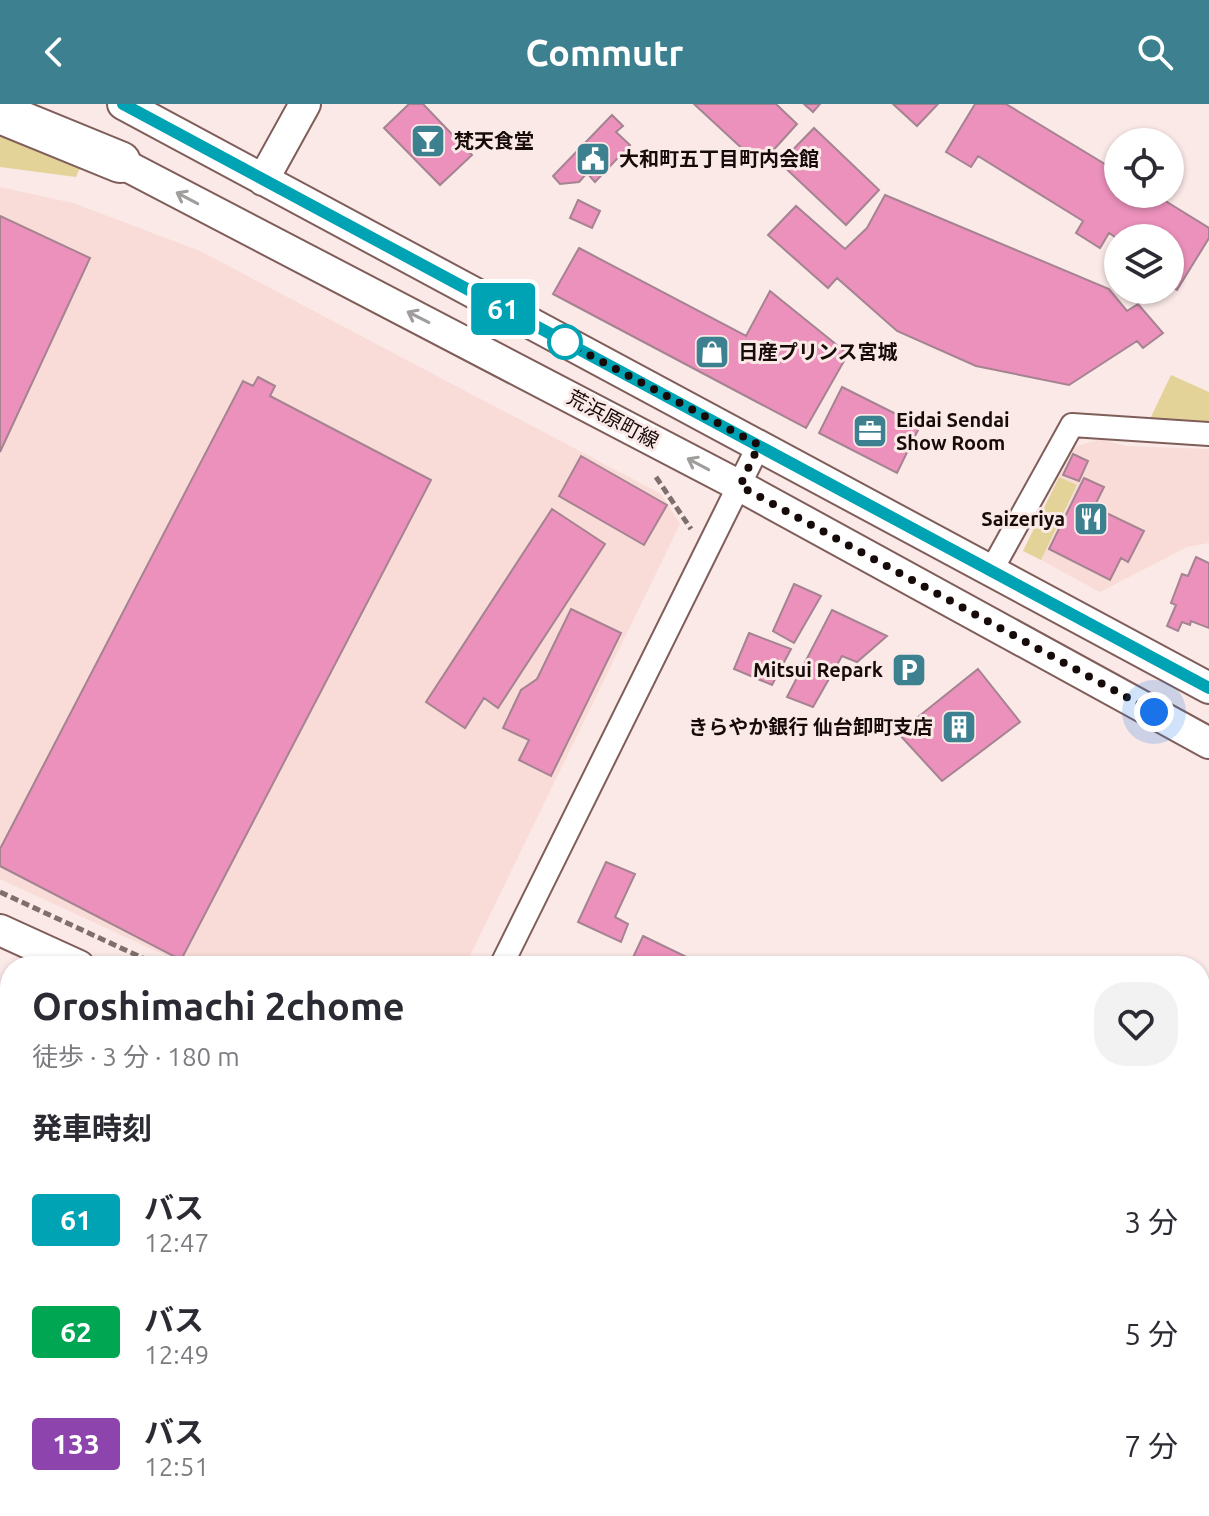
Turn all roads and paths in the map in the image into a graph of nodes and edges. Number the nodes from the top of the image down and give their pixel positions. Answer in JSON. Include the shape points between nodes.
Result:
{"nodes":[{"id":1,"x":13,"y":104,"type":"edge"},
{"id":2,"x":123,"y":104,"type":"edge"},
{"id":3,"x":305,"y":104,"type":"edge"},
{"id":4,"x":0,"y":113,"type":"edge"},
{"id":5,"x":120,"y":162,"type":"junction"},
{"id":6,"x":263,"y":180,"type":"junction"},
{"id":7,"x":1209,"y":434,"type":"edge"},
{"id":8,"x":759,"y":445,"type":"junction"},
{"id":9,"x":740,"y":486,"type":"junction"},
{"id":10,"x":991,"y":571,"type":"junction"},
{"id":11,"x":1209,"y":688,"type":"edge"},
{"id":12,"x":1209,"y":743,"type":"edge"},
{"id":13,"x":0,"y":892,"type":"edge"},
{"id":14,"x":0,"y":930,"type":"edge"},
{"id":15,"x":39,"y":956,"type":"edge"},
{"id":16,"x":138,"y":956,"type":"edge"},
{"id":17,"x":506,"y":956,"type":"edge"}],
"edges":[{"from":1,"to":5,"type":"main road","name":"荒浜原町線"},
{"from":2,"to":6,"type":"main road"},
{"from":3,"to":6,"type":"main road"},
{"from":4,"to":5,"type":"highway"},
{"from":9,"to":5,"type":"main road","name":"荒浜原町線","one_way":true},
{"from":6,"to":8,"type":"main road"},
{"from":7,"to":10,"type":"street","via":[[1072,425]]},
{"from":8,"to":9,"type":"street"},
{"from":8,"to":10,"type":"main road"},
{"from":9,"to":12,"type":"main road","name":"荒浜原町線"},
{"from":9,"to":17,"type":"street"},
{"from":10,"to":11,"type":"main road"},
{"from":13,"to":16,"type":"path"},
{"from":14,"to":15,"type":"main road"}]}
